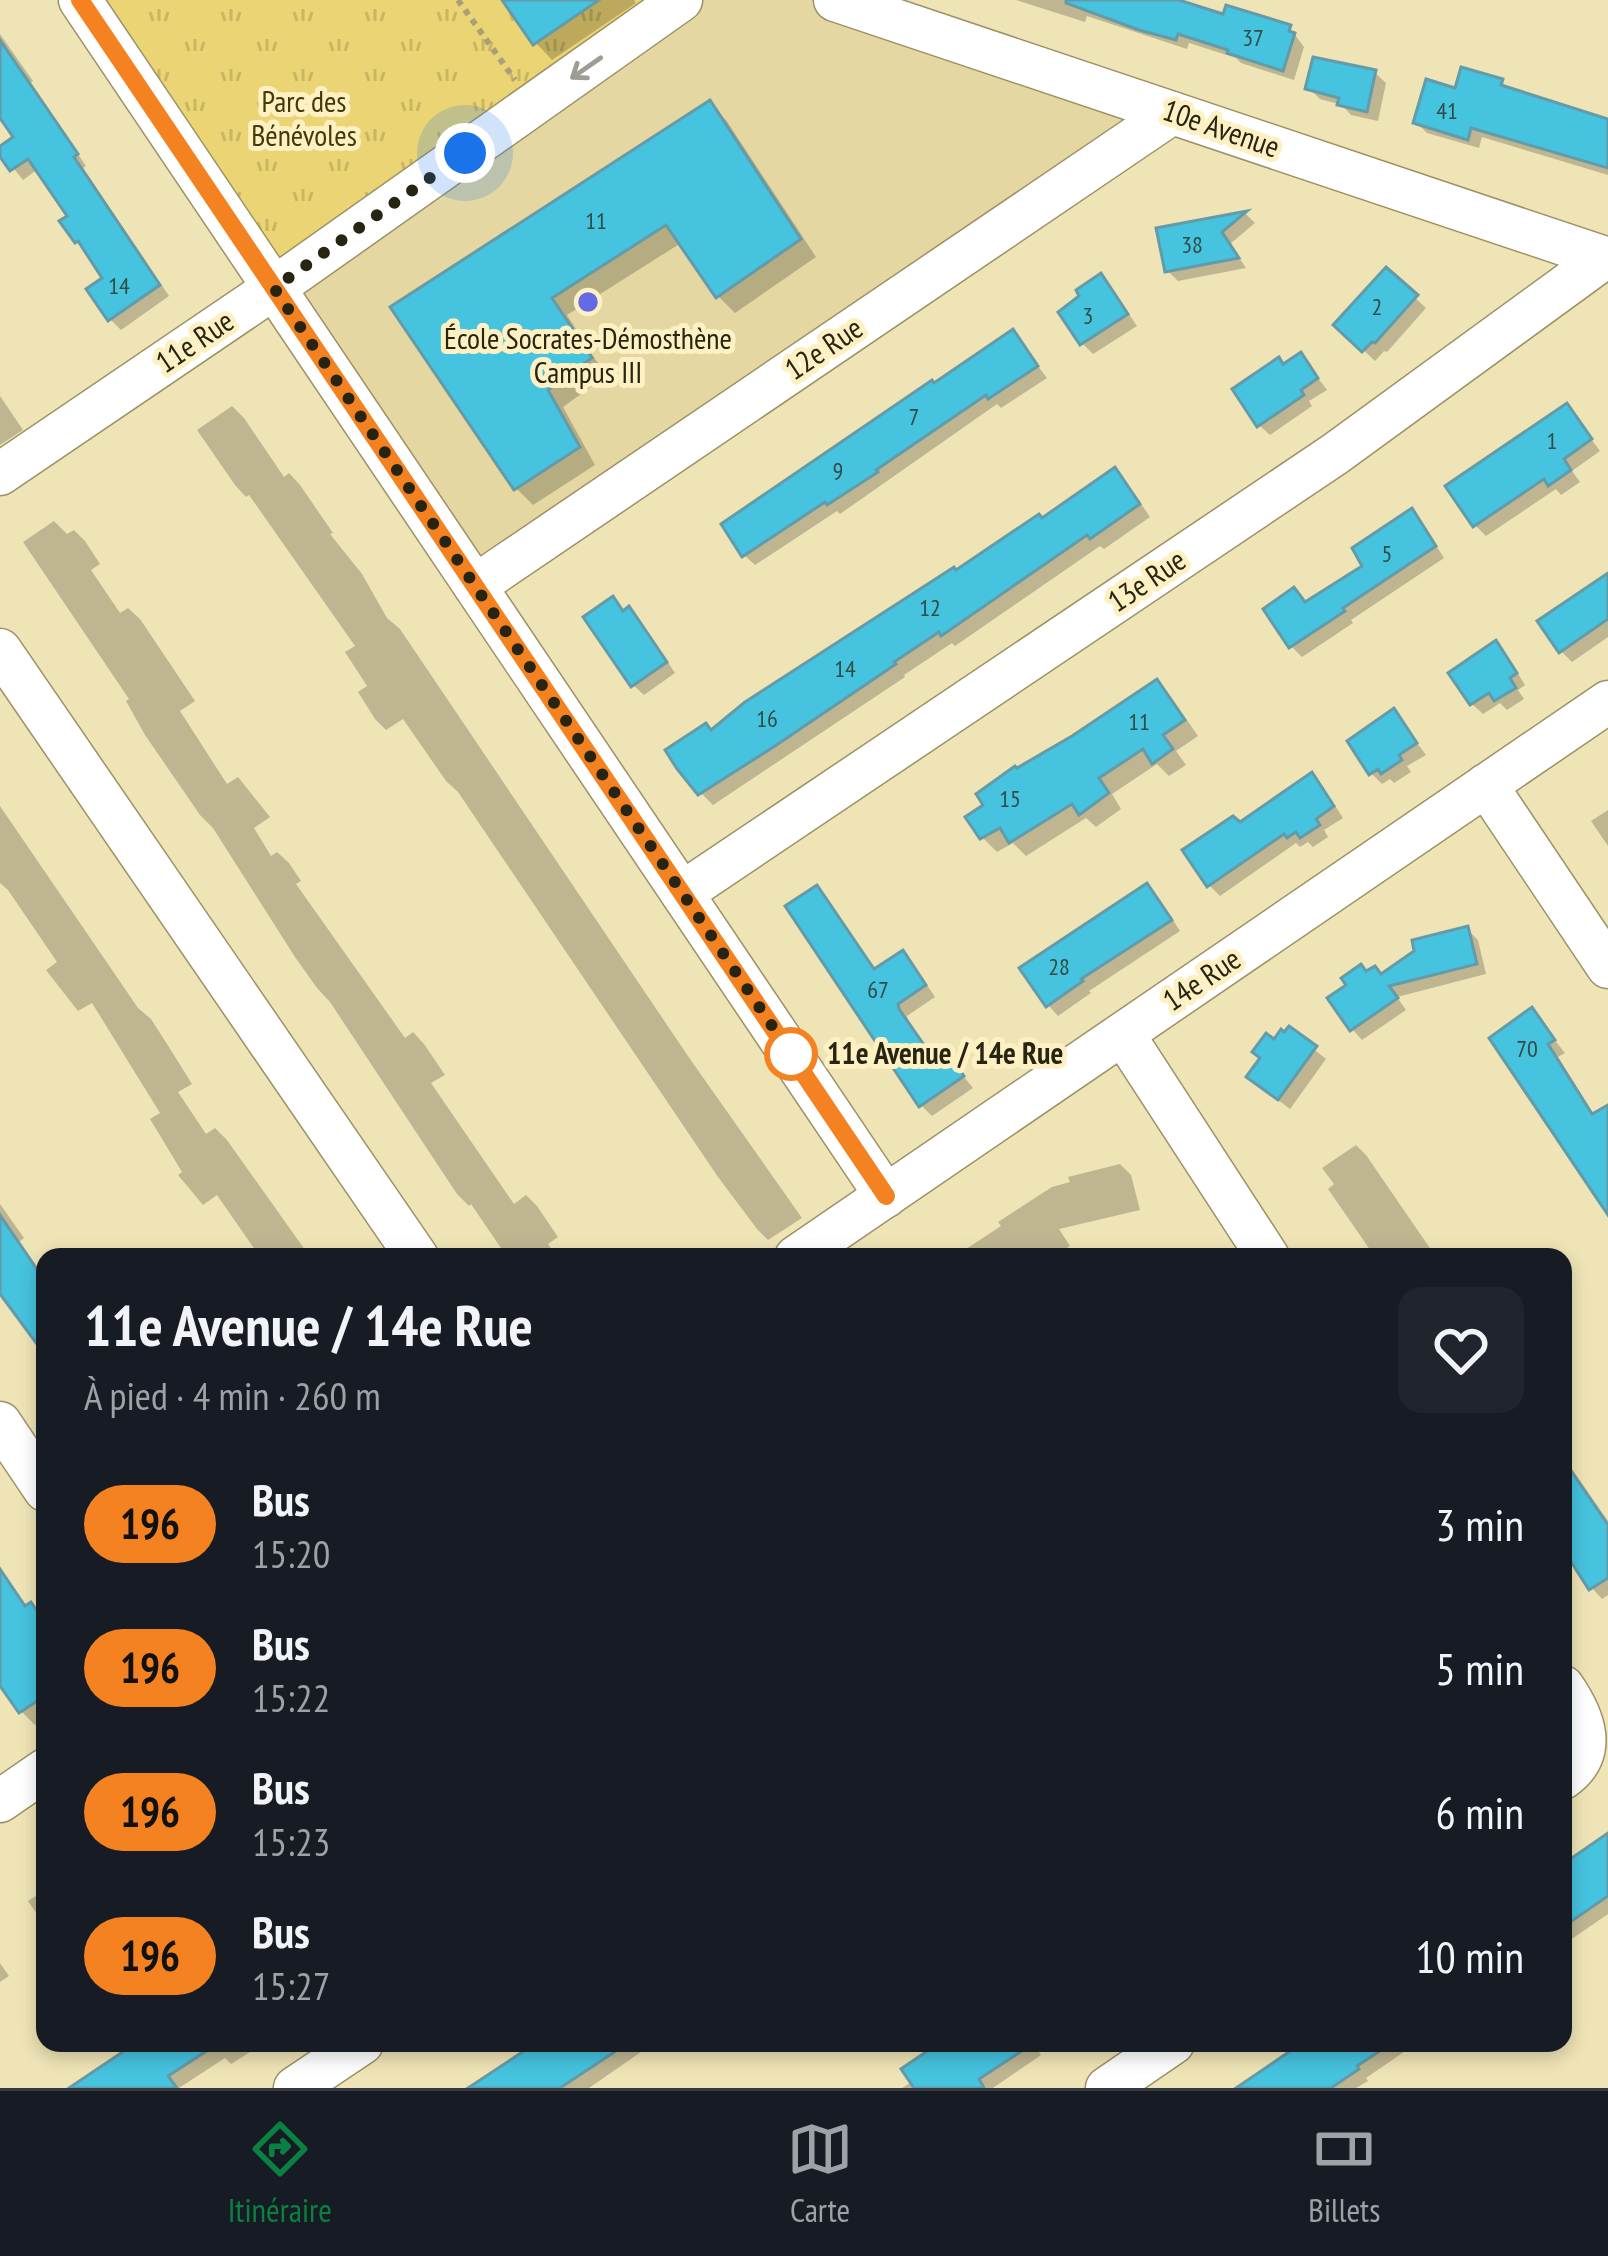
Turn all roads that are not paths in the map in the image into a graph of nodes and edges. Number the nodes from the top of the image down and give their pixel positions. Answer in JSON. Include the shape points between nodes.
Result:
{"nodes":[{"id":1,"x":80,"y":0,"type":"edge"},
{"id":2,"x":682,"y":0,"type":"edge"},
{"id":3,"x":835,"y":0,"type":"edge"},
{"id":4,"x":1172,"y":113,"type":"junction"},
{"id":5,"x":1606,"y":258,"type":"edge"},
{"id":6,"x":274,"y":288,"type":"junction"},
{"id":7,"x":0,"y":474,"type":"edge"},
{"id":8,"x":475,"y":586,"type":"junction"},
{"id":9,"x":0,"y":650,"type":"edge"},
{"id":10,"x":1608,"y":702,"type":"edge"},
{"id":11,"x":1486,"y":785,"type":"junction"},
{"id":12,"x":682,"y":893,"type":"junction"},
{"id":13,"x":1608,"y":968,"type":"edge"},
{"id":14,"x":1123,"y":1034,"type":"junction"},
{"id":15,"x":886,"y":1196,"type":"junction"},
{"id":16,"x":412,"y":1248,"type":"edge"},
{"id":17,"x":809,"y":1248,"type":"edge"},
{"id":18,"x":1262,"y":1248,"type":"edge"},
{"id":19,"x":0,"y":1423,"type":"edge"},
{"id":20,"x":36,"y":1477,"type":"edge"},
{"id":21,"x":1572,"y":1700,"type":"edge"},
{"id":22,"x":1572,"y":1770,"type":"edge"},
{"id":23,"x":36,"y":1776,"type":"edge"},
{"id":24,"x":0,"y":1801,"type":"edge"},
{"id":25,"x":349,"y":2052,"type":"edge"},
{"id":26,"x":1160,"y":2052,"type":"edge"},
{"id":27,"x":295,"y":2088,"type":"edge"},
{"id":28,"x":1107,"y":2088,"type":"edge"}],
"edges":[{"from":1,"to":6,"type":"street"},
{"from":2,"to":6,"type":"street","name":"11e Rue","one_way":true},
{"from":3,"to":4,"type":"street","name":"10e Avenue"},
{"from":4,"to":5,"type":"street","name":"10e Avenue"},
{"from":4,"to":8,"type":"street","name":"12e Rue"},
{"from":5,"to":12,"type":"street","name":"13e Rue","via":[[1335,454]]},
{"from":6,"to":7,"type":"street","name":"11e Rue"},
{"from":6,"to":8,"type":"street"},
{"from":8,"to":12,"type":"street"},
{"from":9,"to":16,"type":"street"},
{"from":10,"to":11,"type":"street","name":"14e Rue"},
{"from":11,"to":13,"type":"street"},
{"from":11,"to":14,"type":"street","name":"14e Rue"},
{"from":12,"to":15,"type":"street"},
{"from":14,"to":15,"type":"street","name":"14e Rue"},
{"from":14,"to":18,"type":"street"},
{"from":15,"to":17,"type":"street","name":"14e Rue"},
{"from":19,"to":20,"type":"street"},
{"from":21,"to":22,"type":"street","via":[[1585,1726]]},
{"from":23,"to":24,"type":"street"},
{"from":25,"to":27,"type":"street"},
{"from":26,"to":28,"type":"street"}]}
